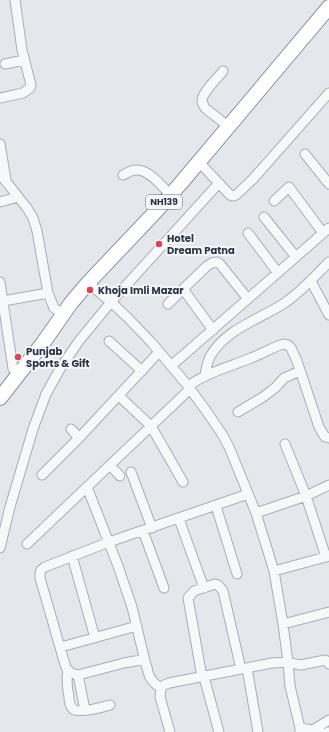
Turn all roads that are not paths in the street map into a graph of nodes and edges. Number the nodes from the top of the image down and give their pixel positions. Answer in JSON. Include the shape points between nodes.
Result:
{"nodes":[{"id":1,"x":14,"y":0,"type":"edge"},
{"id":2,"x":327,"y":6,"type":"edge"},
{"id":3,"x":24,"y":60,"type":"junction"},
{"id":4,"x":4,"y":64,"type":"dead end"},
{"id":5,"x":223,"y":71,"type":"dead end"},
{"id":6,"x":329,"y":93,"type":"edge"},
{"id":7,"x":0,"y":98,"type":"edge"},
{"id":8,"x":226,"y":125,"type":"junction"},
{"id":9,"x":0,"y":144,"type":"edge"},
{"id":10,"x":305,"y":154,"type":"dead end"},
{"id":11,"x":198,"y":162,"type":"junction"},
{"id":12,"x":0,"y":174,"type":"edge"},
{"id":13,"x":124,"y":175,"type":"dead end"},
{"id":14,"x":7,"y":183,"type":"junction"},
{"id":15,"x":219,"y":183,"type":"junction"},
{"id":16,"x":329,"y":184,"type":"edge"},
{"id":17,"x":165,"y":189,"type":"junction"},
{"id":18,"x":18,"y":197,"type":"junction"},
{"id":19,"x":274,"y":201,"type":"dead end"},
{"id":20,"x":0,"y":202,"type":"edge"},
{"id":21,"x":264,"y":217,"type":"dead end"},
{"id":22,"x":326,"y":231,"type":"edge"},
{"id":23,"x":248,"y":233,"type":"dead end"},
{"id":24,"x":296,"y":257,"type":"junction"},
{"id":25,"x":329,"y":262,"type":"edge"},
{"id":26,"x":278,"y":273,"type":"junction"},
{"id":27,"x":311,"y":281,"type":"junction"},
{"id":28,"x":0,"y":282,"type":"edge"},
{"id":29,"x":88,"y":283,"type":"junction"},
{"id":30,"x":182,"y":289,"type":"junction"},
{"id":31,"x":48,"y":293,"type":"junction"},
{"id":32,"x":248,"y":299,"type":"junction"},
{"id":33,"x":3,"y":301,"type":"junction"},
{"id":34,"x":111,"y":302,"type":"junction"},
{"id":35,"x":168,"y":304,"type":"dead end"},
{"id":36,"x":60,"y":312,"type":"junction"},
{"id":37,"x":329,"y":316,"type":"edge"},
{"id":38,"x":214,"y":329,"type":"junction"},
{"id":39,"x":225,"y":339,"type":"junction"},
{"id":40,"x":109,"y":340,"type":"dead end"},
{"id":41,"x":159,"y":352,"type":"junction"},
{"id":42,"x":171,"y":366,"type":"junction"},
{"id":43,"x":13,"y":369,"type":"junction"},
{"id":44,"x":142,"y":371,"type":"junction"},
{"id":45,"x":300,"y":371,"type":"junction"},
{"id":46,"x":205,"y":376,"type":"junction"},
{"id":47,"x":0,"y":386,"type":"edge"},
{"id":48,"x":189,"y":388,"type":"junction"},
{"id":49,"x":118,"y":396,"type":"junction"},
{"id":50,"x":0,"y":398,"type":"edge"},
{"id":51,"x":238,"y":412,"type":"dead end"},
{"id":52,"x":151,"y":426,"type":"junction"},
{"id":53,"x":71,"y":429,"type":"dead end"},
{"id":54,"x":80,"y":438,"type":"junction"},
{"id":55,"x":329,"y":438,"type":"edge"},
{"id":56,"x":285,"y":444,"type":"dead end"},
{"id":57,"x":110,"y":465,"type":"junction"},
{"id":58,"x":131,"y":472,"type":"dead end"},
{"id":59,"x":42,"y":476,"type":"dead end"},
{"id":60,"x":120,"y":476,"type":"dead end"},
{"id":61,"x":183,"y":482,"type":"dead end"},
{"id":62,"x":329,"y":485,"type":"edge"},
{"id":63,"x":87,"y":487,"type":"junction"},
{"id":64,"x":248,"y":494,"type":"junction"},
{"id":65,"x":306,"y":496,"type":"junction"},
{"id":66,"x":216,"y":506,"type":"junction"},
{"id":67,"x":256,"y":513,"type":"junction"},
{"id":68,"x":179,"y":518,"type":"junction"},
{"id":69,"x":152,"y":528,"type":"junction"},
{"id":70,"x":143,"y":531,"type":"junction"},
{"id":71,"x":109,"y":542,"type":"junction"},
{"id":72,"x":27,"y":544,"type":"dead end"},
{"id":73,"x":0,"y":548,"type":"edge"},
{"id":74,"x":72,"y":556,"type":"junction"},
{"id":75,"x":328,"y":556,"type":"edge"},
{"id":76,"x":274,"y":571,"type":"junction"},
{"id":77,"x":237,"y":574,"type":"dead end"},
{"id":78,"x":164,"y":588,"type":"dead end"},
{"id":79,"x":204,"y":588,"type":"junction"},
{"id":80,"x":329,"y":612,"type":"edge"},
{"id":81,"x":283,"y":624,"type":"junction"},
{"id":82,"x":136,"y":626,"type":"junction"},
{"id":83,"x":95,"y":638,"type":"junction"},
{"id":84,"x":61,"y":647,"type":"junction"},
{"id":85,"x":145,"y":661,"type":"junction"},
{"id":86,"x":288,"y":662,"type":"junction"},
{"id":87,"x":329,"y":664,"type":"edge"},
{"id":88,"x":244,"y":668,"type":"junction"},
{"id":89,"x":68,"y":671,"type":"junction"},
{"id":90,"x":78,"y":675,"type":"junction"},
{"id":91,"x":203,"y":677,"type":"junction"},
{"id":92,"x":161,"y":688,"type":"junction"},
{"id":93,"x":110,"y":704,"type":"dead end"},
{"id":94,"x":85,"y":710,"type":"junction"},
{"id":95,"x":329,"y":720,"type":"edge"},
{"id":96,"x":300,"y":730,"type":"edge"},
{"id":97,"x":317,"y":731,"type":"edge"},
{"id":98,"x":170,"y":732,"type":"edge"},
{"id":99,"x":219,"y":732,"type":"edge"},
{"id":100,"x":258,"y":732,"type":"edge"}],
"edges":[{"from":1,"to":3,"type":"street"},
{"from":2,"to":8,"type":"highway","number":"NH139"},
{"from":3,"to":4,"type":"street"},
{"from":3,"to":7,"type":"street","via":[[30,88]]},
{"from":5,"to":8,"type":"street","via":[[202,100],[206,108]]},
{"from":6,"to":15,"type":"street","via":[[240,192],[230,195]]},
{"from":8,"to":11,"type":"highway","number":"NH139"},
{"from":8,"to":17,"type":"highway","number":"NH139"},
{"from":9,"to":14,"type":"street"},
{"from":10,"to":16,"type":"street"},
{"from":11,"to":15,"type":"street"},
{"from":11,"to":29,"type":"highway","number":"NH139","via":[[159,208]]},
{"from":12,"to":14,"type":"street"},
{"from":13,"to":17,"type":"street","via":[[143,170]]},
{"from":14,"to":18,"type":"street"},
{"from":15,"to":34,"type":"street"},
{"from":17,"to":36,"type":"highway","number":"NH139","via":[[82,278],[65,299]]},
{"from":18,"to":20,"type":"street"},
{"from":18,"to":31,"type":"street","via":[[33,218]]},
{"from":19,"to":22,"type":"street","via":[[289,188]]},
{"from":21,"to":24,"type":"street"},
{"from":22,"to":24,"type":"street"},
{"from":23,"to":26,"type":"street"},
{"from":24,"to":26,"type":"street"},
{"from":25,"to":27,"type":"street"},
{"from":26,"to":32,"type":"street"},
{"from":27,"to":37,"type":"street"},
{"from":27,"to":39,"type":"street","via":[[286,302],[244,325]]},
{"from":28,"to":33,"type":"street"},
{"from":29,"to":34,"type":"street"},
{"from":29,"to":36,"type":"highway","number":"NH139"},
{"from":30,"to":32,"type":"street","via":[[207,266],[217,262]]},
{"from":30,"to":35,"type":"street"},
{"from":30,"to":38,"type":"street"},
{"from":31,"to":33,"type":"street"},
{"from":31,"to":36,"type":"street","via":[[54,308]]},
{"from":32,"to":38,"type":"street"},
{"from":33,"to":43,"type":"street"},
{"from":34,"to":41,"type":"street"},
{"from":34,"to":73,"type":"street","via":[[72,350],[46,394],[16,484]]},
{"from":36,"to":43,"type":"highway","number":"NH139"},
{"from":36,"to":50,"type":"highway","number":"NH139","via":[[43,343]]},
{"from":38,"to":39,"type":"street"},
{"from":38,"to":42,"type":"street"},
{"from":39,"to":46,"type":"street","via":[[211,355]]},
{"from":40,"to":44,"type":"street"},
{"from":41,"to":42,"type":"street"},
{"from":41,"to":44,"type":"street"},
{"from":42,"to":48,"type":"street"},
{"from":43,"to":47,"type":"highway","number":"NH139"},
{"from":44,"to":49,"type":"street"},
{"from":45,"to":46,"type":"street","via":[[291,348],[284,344]]},
{"from":45,"to":51,"type":"street","via":[[284,378],[263,397]]},
{"from":45,"to":55,"type":"street","via":[[319,427],[325,437]]},
{"from":46,"to":48,"type":"street"},
{"from":48,"to":52,"type":"street"},
{"from":48,"to":64,"type":"street","via":[[222,434]]},
{"from":49,"to":52,"type":"street"},
{"from":49,"to":54,"type":"street"},
{"from":52,"to":57,"type":"street"},
{"from":52,"to":61,"type":"street"},
{"from":53,"to":54,"type":"street"},
{"from":54,"to":59,"type":"street"},
{"from":56,"to":65,"type":"street"},
{"from":57,"to":60,"type":"street"},
{"from":57,"to":63,"type":"street"},
{"from":58,"to":69,"type":"street"},
{"from":62,"to":65,"type":"street"},
{"from":63,"to":71,"type":"street"},
{"from":63,"to":72,"type":"street"},
{"from":64,"to":66,"type":"street"},
{"from":64,"to":67,"type":"street"},
{"from":65,"to":67,"type":"street"},
{"from":65,"to":75,"type":"street"},
{"from":66,"to":68,"type":"street"},
{"from":66,"to":77,"type":"street"},
{"from":67,"to":76,"type":"street"},
{"from":68,"to":69,"type":"street"},
{"from":68,"to":79,"type":"street"},
{"from":69,"to":70,"type":"street"},
{"from":70,"to":71,"type":"street"},
{"from":70,"to":78,"type":"street"},
{"from":71,"to":74,"type":"street"},
{"from":71,"to":82,"type":"street"},
{"from":74,"to":83,"type":"street"},
{"from":74,"to":84,"type":"street","via":[[44,567],[40,574]]},
{"from":75,"to":76,"type":"street"},
{"from":76,"to":81,"type":"street"},
{"from":79,"to":88,"type":"street","via":[[215,584],[223,591]]},
{"from":79,"to":91,"type":"street","via":[[194,591],[188,598]]},
{"from":80,"to":81,"type":"street"},
{"from":81,"to":86,"type":"street"},
{"from":82,"to":83,"type":"street"},
{"from":82,"to":85,"type":"street"},
{"from":83,"to":84,"type":"street"},
{"from":84,"to":89,"type":"street"},
{"from":85,"to":90,"type":"street","via":[[135,661]]},
{"from":85,"to":92,"type":"street","via":[[148,674]]},
{"from":86,"to":87,"type":"street","via":[[301,665],[325,660]]},
{"from":86,"to":88,"type":"street"},
{"from":86,"to":96,"type":"street","via":[[290,686]]},
{"from":88,"to":91,"type":"street"},
{"from":88,"to":100,"type":"street"},
{"from":89,"to":90,"type":"street"},
{"from":89,"to":94,"type":"street","via":[[66,686],[70,705],[76,710]]},
{"from":90,"to":94,"type":"street"},
{"from":91,"to":92,"type":"street","via":[[169,683]]},
{"from":91,"to":99,"type":"street"},
{"from":92,"to":98,"type":"street","via":[[160,696]]},
{"from":93,"to":94,"type":"street"},
{"from":95,"to":97,"type":"street"},
{"from":96,"to":97,"type":"street"}]}
